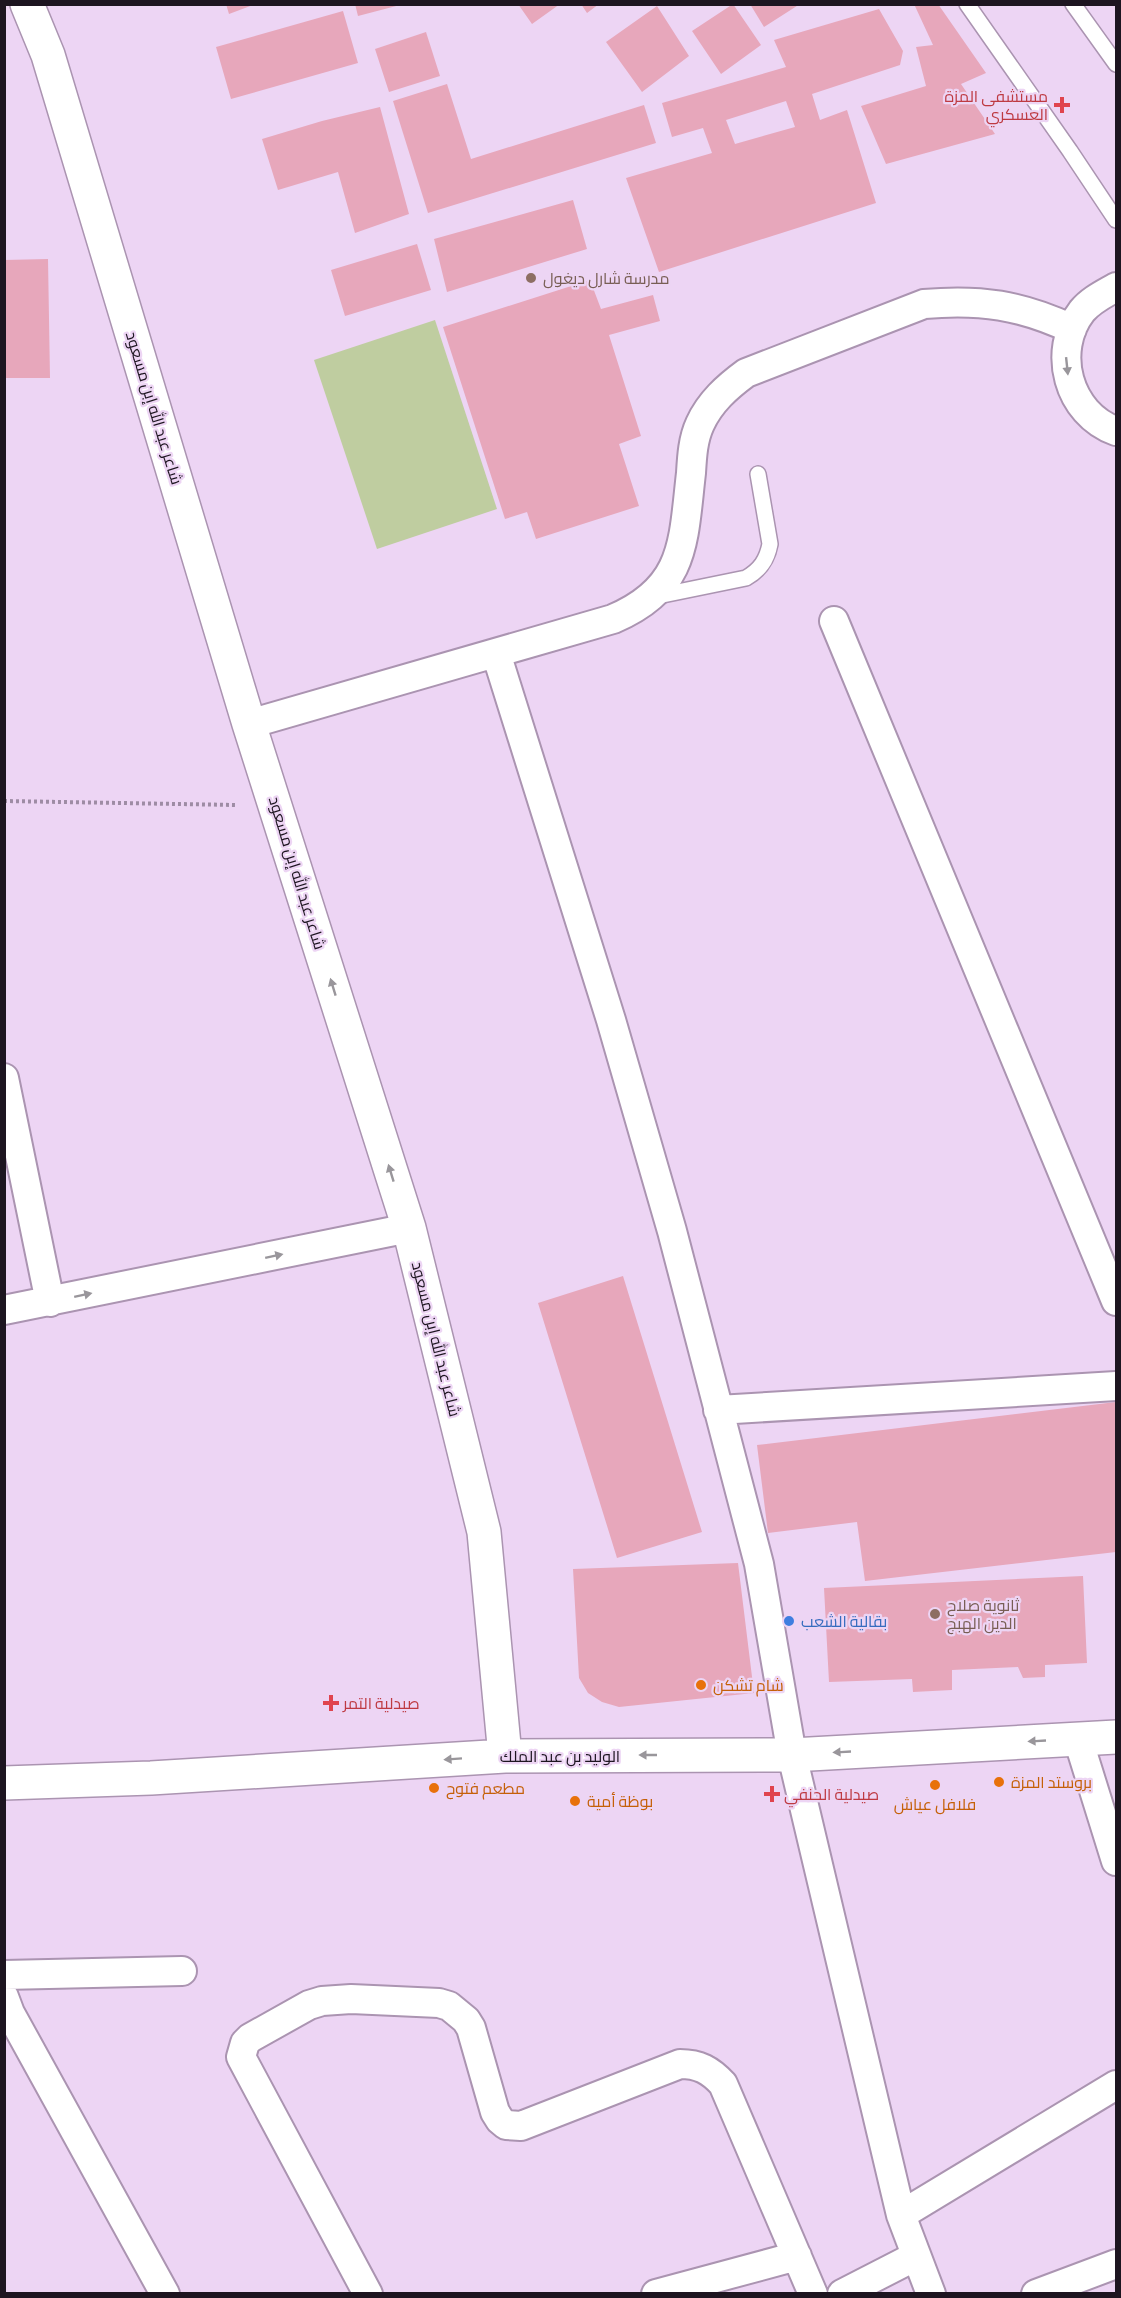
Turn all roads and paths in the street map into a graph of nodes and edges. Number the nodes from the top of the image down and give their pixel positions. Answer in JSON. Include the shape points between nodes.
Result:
{"nodes":[{"id":1,"x":27,"y":4,"type":"edge"},
{"id":2,"x":967,"y":4,"type":"edge"},
{"id":3,"x":1073,"y":4,"type":"edge"},
{"id":4,"x":1116,"y":64,"type":"edge"},
{"id":5,"x":1116,"y":220,"type":"edge"},
{"id":6,"x":1116,"y":287,"type":"edge"},
{"id":7,"x":1072,"y":329,"type":"junction"},
{"id":8,"x":1116,"y":431,"type":"edge"},
{"id":9,"x":758,"y":474,"type":"dead end"},
{"id":10,"x":650,"y":598,"type":"junction"},
{"id":11,"x":834,"y":621,"type":"dead end"},
{"id":12,"x":496,"y":653,"type":"junction"},
{"id":13,"x":249,"y":724,"type":"junction"},
{"id":14,"x":4,"y":801,"type":"edge"},
{"id":15,"x":276,"y":806,"type":"junction"},
{"id":16,"x":4,"y":1078,"type":"edge"},
{"id":17,"x":409,"y":1228,"type":"junction"},
{"id":18,"x":1116,"y":1301,"type":"edge"},
{"id":19,"x":50,"y":1302,"type":"junction"},
{"id":20,"x":4,"y":1310,"type":"edge"},
{"id":21,"x":1116,"y":1386,"type":"edge"},
{"id":22,"x":718,"y":1410,"type":"junction"},
{"id":23,"x":1116,"y":1737,"type":"edge"},
{"id":24,"x":1078,"y":1739,"type":"junction"},
{"id":25,"x":792,"y":1755,"type":"junction"},
{"id":26,"x":505,"y":1756,"type":"junction"},
{"id":27,"x":4,"y":1783,"type":"edge"},
{"id":28,"x":1116,"y":1861,"type":"edge"},
{"id":29,"x":182,"y":1971,"type":"dead end"},
{"id":30,"x":4,"y":1975,"type":"edge"},
{"id":31,"x":4,"y":1997,"type":"edge"},
{"id":32,"x":1116,"y":2085,"type":"edge"},
{"id":33,"x":901,"y":2215,"type":"junction"},
{"id":34,"x":797,"y":2256,"type":"junction"},
{"id":35,"x":916,"y":2256,"type":"junction"},
{"id":36,"x":1116,"y":2264,"type":"edge"},
{"id":37,"x":165,"y":2294,"type":"edge"},
{"id":38,"x":368,"y":2294,"type":"edge"},
{"id":39,"x":656,"y":2294,"type":"edge"},
{"id":40,"x":813,"y":2294,"type":"edge"},
{"id":41,"x":842,"y":2294,"type":"edge"},
{"id":42,"x":931,"y":2294,"type":"edge"},
{"id":43,"x":1036,"y":2294,"type":"edge"}],
"edges":[{"from":1,"to":13,"type":"street","name":"شاعر عبد الله إبن مسعود","via":[[48,55]]},
{"from":2,"to":5,"type":"lane"},
{"from":3,"to":4,"type":"lane"},
{"from":6,"to":7,"type":"street","via":[[1098,296]]},
{"from":7,"to":8,"type":"street","one_way":true,"via":[[1065,353],[1068,377],[1077,399],[1093,418]]},
{"from":7,"to":10,"type":"street","via":[[1016,307],[955,301],[924,304],[746,373],[711,405],[700,425],[693,448],[683,543],[670,573]]},
{"from":9,"to":10,"type":"lane","via":[[771,544],[763,564],[746,578]]},
{"from":10,"to":12,"type":"street","via":[[613,619]]},
{"from":11,"to":18,"type":"street"},
{"from":12,"to":13,"type":"street"},
{"from":12,"to":22,"type":"street","via":[[617,1042],[672,1231]]},
{"from":13,"to":15,"type":"street","name":"شاعر عبد الله إبن مسعود"},
{"from":14,"to":15,"type":"path"},
{"from":17,"to":15,"type":"street","name":"شاعر عبد الله إبن مسعود","one_way":true},
{"from":16,"to":19,"type":"street"},
{"from":19,"to":17,"type":"street","one_way":true},
{"from":17,"to":26,"type":"street","name":"شاعر عبد الله إبن مسعود","via":[[484,1532]]},
{"from":19,"to":20,"type":"street"},
{"from":21,"to":22,"type":"street"},
{"from":22,"to":25,"type":"street","via":[[759,1564]]},
{"from":23,"to":24,"type":"street","name":"الوليد بن عبد الملك"},
{"from":24,"to":25,"type":"street","name":"الوليد بن عبد الملك","one_way":true},
{"from":24,"to":28,"type":"street"},
{"from":25,"to":26,"type":"street","name":"الوليد بن عبد الملك","one_way":true},
{"from":25,"to":33,"type":"street"},
{"from":26,"to":27,"type":"street","name":"الوليد بن عبد الملك","one_way":true},
{"from":29,"to":30,"type":"street"},
{"from":31,"to":37,"type":"street"},
{"from":32,"to":33,"type":"street"},
{"from":33,"to":35,"type":"street"},
{"from":34,"to":38,"type":"street","via":[[723,2084],[713,2073],[699,2066],[680,2064],[513,2127],[495,2112],[471,2028],[458,2012],[440,2003],[337,1999],[309,2005],[250,2038],[241,2057]]},
{"from":34,"to":39,"type":"street"},
{"from":34,"to":40,"type":"street"},
{"from":35,"to":41,"type":"street"},
{"from":35,"to":42,"type":"street"},
{"from":36,"to":43,"type":"street"}]}
